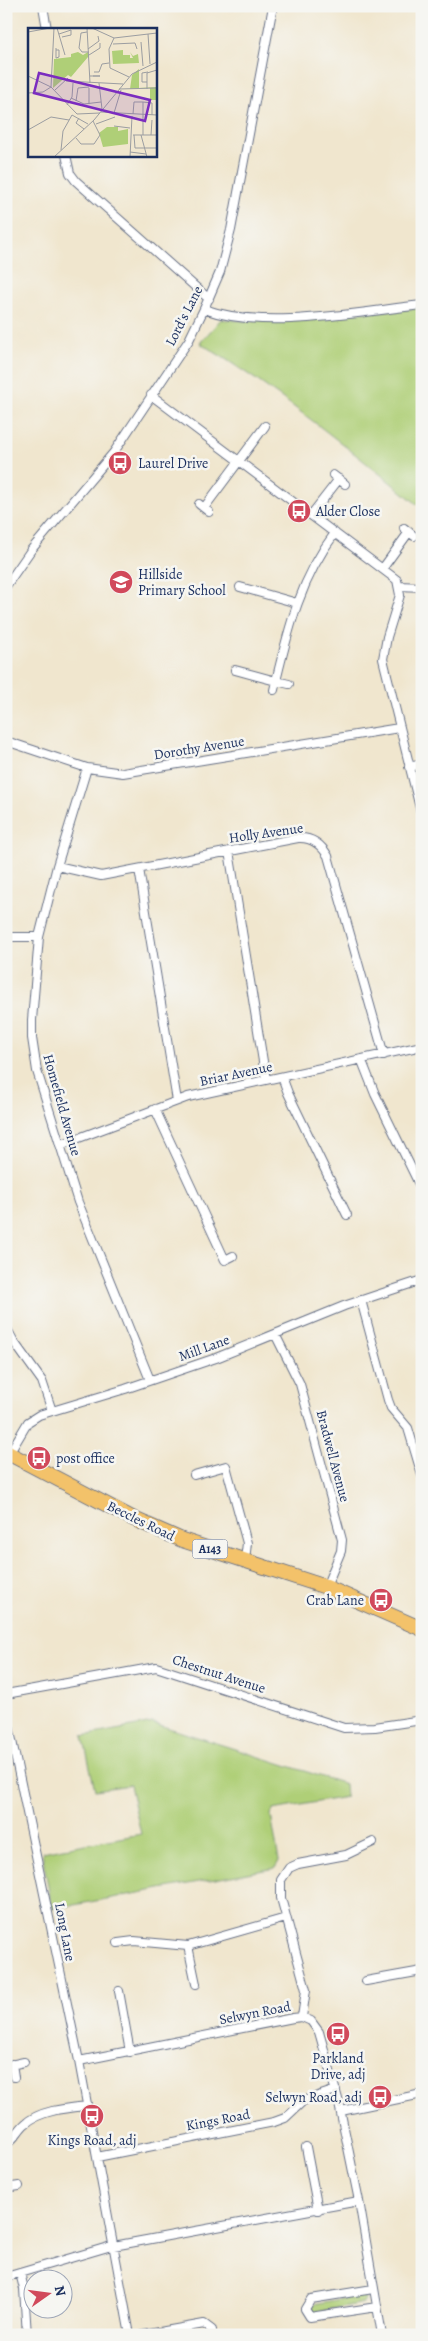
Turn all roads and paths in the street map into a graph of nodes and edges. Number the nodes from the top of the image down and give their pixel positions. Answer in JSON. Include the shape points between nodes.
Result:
{"nodes":[{"id":1,"x":43,"y":6,"type":"edge"},
{"id":2,"x":273,"y":6,"type":"edge"},
{"id":3,"x":47,"y":28,"type":"edge"},
{"id":4,"x":66,"y":156,"type":"edge"},
{"id":5,"x":209,"y":299,"type":"junction"},
{"id":6,"x":422,"y":305,"type":"edge"},
{"id":7,"x":204,"y":309,"type":"junction"},
{"id":8,"x":151,"y":395,"type":"junction"},
{"id":9,"x":265,"y":426,"type":"dead end"},
{"id":10,"x":239,"y":461,"type":"junction"},
{"id":11,"x":339,"y":479,"type":"dead end"},
{"id":12,"x":204,"y":508,"type":"dead end"},
{"id":13,"x":311,"y":515,"type":"junction"},
{"id":14,"x":409,"y":532,"type":"dead end"},
{"id":15,"x":335,"y":533,"type":"junction"},
{"id":16,"x":383,"y":568,"type":"junction"},
{"id":17,"x":6,"y":586,"type":"edge"},
{"id":18,"x":399,"y":586,"type":"junction"},
{"id":19,"x":422,"y":587,"type":"edge"},
{"id":20,"x":241,"y":588,"type":"dead end"},
{"id":21,"x":297,"y":603,"type":"junction"},
{"id":22,"x":235,"y":670,"type":"dead end"},
{"id":23,"x":276,"y":681,"type":"junction"},
{"id":24,"x":289,"y":684,"type":"dead end"},
{"id":25,"x":274,"y":690,"type":"dead end"},
{"id":26,"x":399,"y":728,"type":"junction"},
{"id":27,"x":6,"y":741,"type":"edge"},
{"id":28,"x":422,"y":764,"type":"edge"},
{"id":29,"x":409,"y":767,"type":"junction"},
{"id":30,"x":87,"y":768,"type":"junction"},
{"id":31,"x":422,"y":816,"type":"edge"},
{"id":32,"x":228,"y":851,"type":"junction"},
{"id":33,"x":56,"y":866,"type":"junction"},
{"id":34,"x":139,"y":869,"type":"junction"},
{"id":35,"x":6,"y":936,"type":"edge"},
{"id":36,"x":39,"y":937,"type":"junction"},
{"id":37,"x":422,"y":1046,"type":"edge"},
{"id":38,"x":384,"y":1055,"type":"junction"},
{"id":39,"x":362,"y":1061,"type":"junction"},
{"id":40,"x":282,"y":1077,"type":"junction"},
{"id":41,"x":266,"y":1080,"type":"junction"},
{"id":42,"x":177,"y":1101,"type":"junction"},
{"id":43,"x":155,"y":1109,"type":"junction"},
{"id":44,"x":60,"y":1145,"type":"junction"},
{"id":45,"x":422,"y":1190,"type":"edge"},
{"id":46,"x":346,"y":1216,"type":"dead end"},
{"id":47,"x":233,"y":1256,"type":"dead end"},
{"id":48,"x":225,"y":1260,"type":"junction"},
{"id":49,"x":216,"y":1264,"type":"dead end"},
{"id":50,"x":422,"y":1280,"type":"edge"},
{"id":51,"x":361,"y":1300,"type":"junction"},
{"id":52,"x":6,"y":1327,"type":"edge"},
{"id":53,"x":275,"y":1334,"type":"junction"},
{"id":54,"x":150,"y":1380,"type":"junction"},
{"id":55,"x":52,"y":1411,"type":"junction"},
{"id":56,"x":8,"y":1453,"type":"edge"},
{"id":57,"x":194,"y":1474,"type":"dead end"},
{"id":58,"x":422,"y":1475,"type":"edge"},
{"id":59,"x":245,"y":1560,"type":"junction"},
{"id":60,"x":326,"y":1587,"type":"junction"},
{"id":61,"x":422,"y":1629,"type":"edge"},
{"id":62,"x":6,"y":1694,"type":"edge"},
{"id":63,"x":6,"y":1712,"type":"edge"},
{"id":64,"x":422,"y":1720,"type":"edge"},
{"id":65,"x":373,"y":1842,"type":"dead end"},
{"id":66,"x":286,"y":1918,"type":"junction"},
{"id":67,"x":118,"y":1943,"type":"dead end"},
{"id":68,"x":188,"y":1946,"type":"junction"},
{"id":69,"x":422,"y":1971,"type":"edge"},
{"id":70,"x":366,"y":1981,"type":"dead end"},
{"id":71,"x":196,"y":1984,"type":"dead end"},
{"id":72,"x":119,"y":1991,"type":"dead end"},
{"id":73,"x":302,"y":2017,"type":"junction"},
{"id":74,"x":130,"y":2052,"type":"junction"},
{"id":75,"x":78,"y":2061,"type":"junction"},
{"id":76,"x":24,"y":2062,"type":"dead end"},
{"id":77,"x":9,"y":2065,"type":"edge"},
{"id":78,"x":14,"y":2077,"type":"dead end"},
{"id":79,"x":336,"y":2090,"type":"junction"},
{"id":80,"x":422,"y":2094,"type":"edge"},
{"id":81,"x":87,"y":2106,"type":"junction"},
{"id":82,"x":341,"y":2111,"type":"junction"},
{"id":83,"x":6,"y":2144,"type":"edge"},
{"id":84,"x":306,"y":2147,"type":"dead end"},
{"id":85,"x":97,"y":2157,"type":"junction"},
{"id":86,"x":19,"y":2186,"type":"dead end"},
{"id":87,"x":6,"y":2188,"type":"edge"},
{"id":88,"x":359,"y":2201,"type":"junction"},
{"id":89,"x":318,"y":2210,"type":"junction"},
{"id":90,"x":113,"y":2247,"type":"junction"},
{"id":91,"x":20,"y":2273,"type":"junction"},
{"id":92,"x":6,"y":2277,"type":"edge"},
{"id":93,"x":374,"y":2289,"type":"junction"},
{"id":94,"x":377,"y":2307,"type":"junction"},
{"id":95,"x":27,"y":2335,"type":"edge"},
{"id":96,"x":130,"y":2335,"type":"edge"},
{"id":97,"x":143,"y":2335,"type":"edge"},
{"id":98,"x":212,"y":2335,"type":"edge"},
{"id":99,"x":382,"y":2335,"type":"edge"}],
"edges":[{"from":1,"to":3,"type":"street"},
{"from":2,"to":5,"type":"street","name":"Lord's Lane","via":[[231,230]]},
{"from":4,"to":5,"type":"street","via":[[70,173],[76,181]]},
{"from":5,"to":7,"type":"street","name":"Lord's Lane"},
{"from":6,"to":7,"type":"street","via":[[294,318],[229,316]]},
{"from":7,"to":8,"type":"street","name":"Lord's Lane","via":[[189,340]]},
{"from":8,"to":10,"type":"street"},
{"from":8,"to":17,"type":"street","name":"Lord's Lane","via":[[114,452],[31,550]]},
{"from":9,"to":10,"type":"street"},
{"from":10,"to":12,"type":"street"},
{"from":10,"to":13,"type":"street"},
{"from":11,"to":13,"type":"street"},
{"from":13,"to":15,"type":"street"},
{"from":14,"to":16,"type":"street"},
{"from":15,"to":16,"type":"street"},
{"from":15,"to":21,"type":"street","via":[[314,562]]},
{"from":16,"to":18,"type":"street"},
{"from":18,"to":19,"type":"street"},
{"from":18,"to":26,"type":"street","via":[[400,595],[383,658]]},
{"from":20,"to":21,"type":"street"},
{"from":21,"to":23,"type":"street"},
{"from":22,"to":23,"type":"street"},
{"from":23,"to":24,"type":"street"},
{"from":23,"to":25,"type":"street"},
{"from":26,"to":29,"type":"street"},
{"from":26,"to":30,"type":"street","name":"Dorothy Avenue","via":[[123,773]]},
{"from":27,"to":30,"type":"street","name":"Dorothy Avenue"},
{"from":28,"to":29,"type":"street"},
{"from":29,"to":31,"type":"street"},
{"from":30,"to":33,"type":"street","name":"Homefield Avenue"},
{"from":32,"to":34,"type":"street","name":"Holly Avenue"},
{"from":32,"to":38,"type":"street","name":"Holly Avenue","via":[[303,838],[314,840],[324,849]]},
{"from":32,"to":41,"type":"street"},
{"from":33,"to":34,"type":"street","name":"Holly Avenue","via":[[101,876]]},
{"from":33,"to":36,"type":"street","name":"Homefield Avenue"},
{"from":34,"to":42,"type":"street"},
{"from":35,"to":36,"type":"street"},
{"from":36,"to":44,"type":"street","name":"Homefield Avenue","via":[[32,1038],[37,1070]]},
{"from":37,"to":38,"type":"street","name":"Briar Avenue"},
{"from":38,"to":39,"type":"street","name":"Briar Avenue"},
{"from":39,"to":40,"type":"street","name":"Briar Avenue"},
{"from":39,"to":45,"type":"street"},
{"from":40,"to":41,"type":"street","name":"Briar Avenue"},
{"from":40,"to":46,"type":"street"},
{"from":41,"to":42,"type":"street","name":"Briar Avenue"},
{"from":42,"to":43,"type":"street","name":"Briar Avenue"},
{"from":43,"to":44,"type":"street","name":"Briar Avenue"},
{"from":43,"to":48,"type":"street"},
{"from":44,"to":54,"type":"street","name":"Homefield Avenue","via":[[78,1202]]},
{"from":47,"to":48,"type":"street"},
{"from":48,"to":49,"type":"street"},
{"from":50,"to":51,"type":"street","name":"Mill Lane"},
{"from":51,"to":53,"type":"street","name":"Mill Lane"},
{"from":51,"to":58,"type":"street","via":[[388,1400],[408,1428]]},
{"from":52,"to":55,"type":"street","via":[[42,1381]]},
{"from":53,"to":54,"type":"street","name":"Mill Lane"},
{"from":53,"to":60,"type":"street","name":"Bradwell Avenue","via":[[300,1384],[342,1540],[341,1551]]},
{"from":54,"to":55,"type":"street","name":"Mill Lane"},
{"from":55,"to":56,"type":"street","name":"Mill Lane","via":[[28,1422]]},
{"from":56,"to":59,"type":"highway","name":"Beccles Road","number":"A143","via":[[134,1519],[182,1540]]},
{"from":57,"to":59,"type":"street","via":[[226,1466],[247,1543]]},
{"from":59,"to":60,"type":"highway","name":"Beccles Road","number":"A143"},
{"from":60,"to":61,"type":"highway","name":"Beccles Road","number":"A143"},
{"from":62,"to":64,"type":"street","name":"Chestnut Avenue","via":[[156,1667],[344,1728]]},
{"from":63,"to":75,"type":"street","name":"Long Lane"},
{"from":65,"to":66,"type":"street","via":[[346,1855],[289,1868],[280,1888]]},
{"from":66,"to":68,"type":"street"},
{"from":66,"to":73,"type":"street","via":[[306,1990]]},
{"from":67,"to":68,"type":"street","via":[[134,1941]]},
{"from":68,"to":71,"type":"street"},
{"from":69,"to":70,"type":"street"},
{"from":72,"to":74,"type":"street"},
{"from":73,"to":74,"type":"street","name":"Selwyn Road"},
{"from":73,"to":79,"type":"street","name":"Selwyn Road","via":[[311,2021],[319,2032]]},
{"from":74,"to":75,"type":"street","name":"Selwyn Road"},
{"from":75,"to":81,"type":"street","name":"Long Lane"},
{"from":76,"to":77,"type":"street"},
{"from":77,"to":78,"type":"street"},
{"from":79,"to":82,"type":"street","name":"Selwyn Road"},
{"from":79,"to":85,"type":"street","name":"Kings Road","via":[[304,2100],[285,2118],[274,2122]]},
{"from":80,"to":82,"type":"street"},
{"from":81,"to":83,"type":"street","via":[[37,2116]]},
{"from":81,"to":85,"type":"street","name":"Long Lane"},
{"from":82,"to":88,"type":"street","name":"Selwyn Road"},
{"from":84,"to":89,"type":"street"},
{"from":85,"to":90,"type":"street","name":"Long Lane"},
{"from":86,"to":87,"type":"street"},
{"from":88,"to":89,"type":"street"},
{"from":88,"to":93,"type":"street","name":"Selwyn Road"},
{"from":89,"to":90,"type":"street"},
{"from":90,"to":91,"type":"street"},
{"from":90,"to":96,"type":"street","name":"Long Lane"},
{"from":91,"to":92,"type":"street"},
{"from":91,"to":95,"type":"street"},
{"from":93,"to":94,"type":"street","name":"Selwyn Road"},
{"from":93,"to":94,"type":"street","via":[[311,2299],[304,2309],[310,2317]]},
{"from":94,"to":99,"type":"street","name":"Selwyn Road"},
{"from":97,"to":98,"type":"street","via":[[204,2324],[209,2326]]}]}
